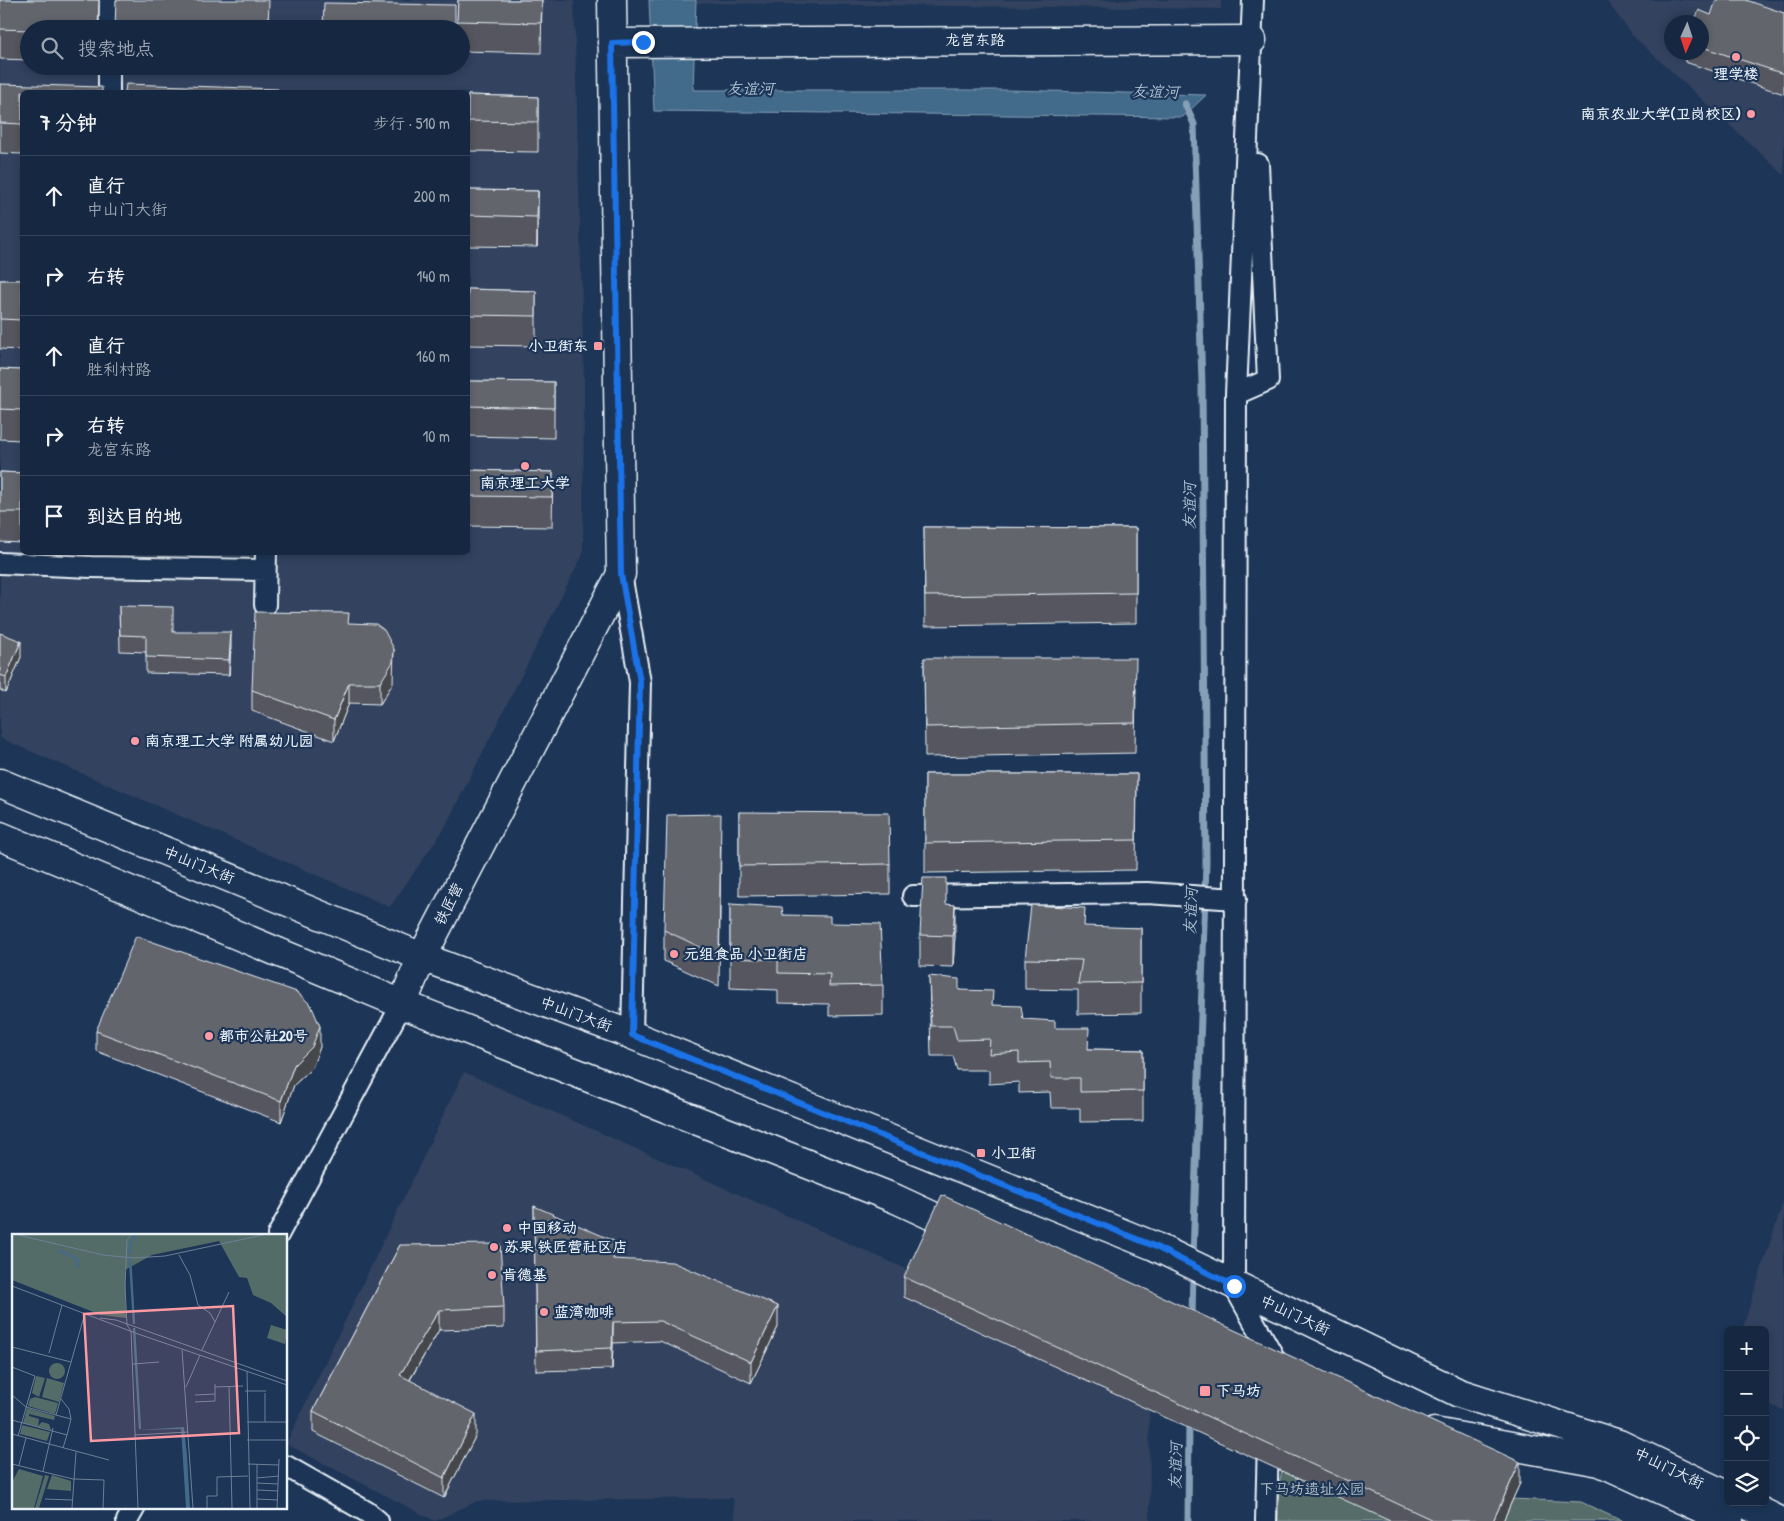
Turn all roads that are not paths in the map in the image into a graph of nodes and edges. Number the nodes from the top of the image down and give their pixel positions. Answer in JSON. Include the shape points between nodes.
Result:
{"nodes":[{"id":1,"x":109,"y":0,"type":"edge"},
{"id":2,"x":612,"y":0,"type":"edge"},
{"id":3,"x":1253,"y":0,"type":"edge"},
{"id":4,"x":109,"y":20,"type":"edge"},
{"id":5,"x":1252,"y":40,"type":"junction"},
{"id":6,"x":612,"y":43,"type":"junction"},
{"id":7,"x":108,"y":75,"type":"edge"},
{"id":8,"x":109,"y":90,"type":"edge"},
{"id":9,"x":1236,"y":394,"type":"junction"},
{"id":10,"x":91,"y":560,"type":"edge"},
{"id":11,"x":265,"y":562,"type":"edge"},
{"id":12,"x":0,"y":563,"type":"edge"},
{"id":13,"x":621,"y":574,"type":"junction"},
{"id":14,"x":265,"y":605,"type":"dead end"},
{"id":15,"x":0,"y":783,"type":"edge"},
{"id":16,"x":0,"y":836,"type":"edge"},
{"id":17,"x":913,"y":896,"type":"dead end"},
{"id":18,"x":1228,"y":899,"type":"junction"},
{"id":19,"x":422,"y":957,"type":"junction"},
{"id":20,"x":402,"y":1004,"type":"junction"},
{"id":21,"x":632,"y":1035,"type":"junction"},
{"id":22,"x":279,"y":1234,"type":"edge"},
{"id":23,"x":986,"y":1241,"type":"edge"},
{"id":24,"x":1234,"y":1286,"type":"junction"},
{"id":25,"x":1241,"y":1356,"type":"edge"},
{"id":26,"x":1277,"y":1363,"type":"junction"},
{"id":27,"x":1303,"y":1376,"type":"edge"},
{"id":28,"x":1273,"y":1392,"type":"edge"},
{"id":29,"x":1270,"y":1420,"type":"edge"},
{"id":30,"x":1412,"y":1428,"type":"edge"},
{"id":31,"x":288,"y":1467,"type":"edge"},
{"id":32,"x":1724,"y":1494,"type":"edge"},
{"id":33,"x":1749,"y":1506,"type":"edge"},
{"id":34,"x":134,"y":1508,"type":"edge"},
{"id":35,"x":127,"y":1521,"type":"edge"},
{"id":36,"x":378,"y":1521,"type":"edge"},
{"id":37,"x":1266,"y":1521,"type":"edge"},
{"id":38,"x":1730,"y":1521,"type":"edge"},
{"id":39,"x":1780,"y":1521,"type":"edge"}],
"edges":[{"from":1,"to":4,"type":"street"},
{"from":2,"to":6,"type":"main road"},
{"from":3,"to":5,"type":"street"},
{"from":5,"to":6,"type":"main road","name":"龙宫东路"},
{"from":5,"to":9,"type":"street"},
{"from":5,"to":9,"type":"street","via":[[1268,380]]},
{"from":6,"to":13,"type":"main road"},
{"from":7,"to":8,"type":"street"},
{"from":9,"to":18,"type":"street"},
{"from":10,"to":11,"type":"street"},
{"from":10,"to":12,"type":"street"},
{"from":11,"to":14,"type":"street"},
{"from":13,"to":19,"type":"main road","name":"铁匠营"},
{"from":13,"to":21,"type":"street","via":[[640,682]]},
{"from":15,"to":19,"type":"main road","name":"中山门大街"},
{"from":16,"to":20,"type":"main road"},
{"from":17,"to":18,"type":"street","via":[[1147,893]]},
{"from":18,"to":24,"type":"street"},
{"from":19,"to":20,"type":"main road","name":"铁匠营"},
{"from":19,"to":21,"type":"main road","name":"中山门大街"},
{"from":20,"to":22,"type":"street","name":"铁匠营"},
{"from":20,"to":23,"type":"main road","via":[[896,1199]]},
{"from":21,"to":24,"type":"main road","name":"中山门大街","via":[[1154,1246]]},
{"from":24,"to":26,"type":"street"},
{"from":24,"to":32,"type":"main road","name":"中山门大街","via":[[1459,1393],[1619,1444]]},
{"from":25,"to":26,"type":"main road"},
{"from":26,"to":27,"type":"main road"},
{"from":26,"to":28,"type":"street"},
{"from":29,"to":37,"type":"street"},
{"from":30,"to":38,"type":"main road","name":"中山门大街","via":[[1600,1462]]},
{"from":31,"to":36,"type":"street"},
{"from":33,"to":39,"type":"main road"},
{"from":34,"to":35,"type":"street"}]}
